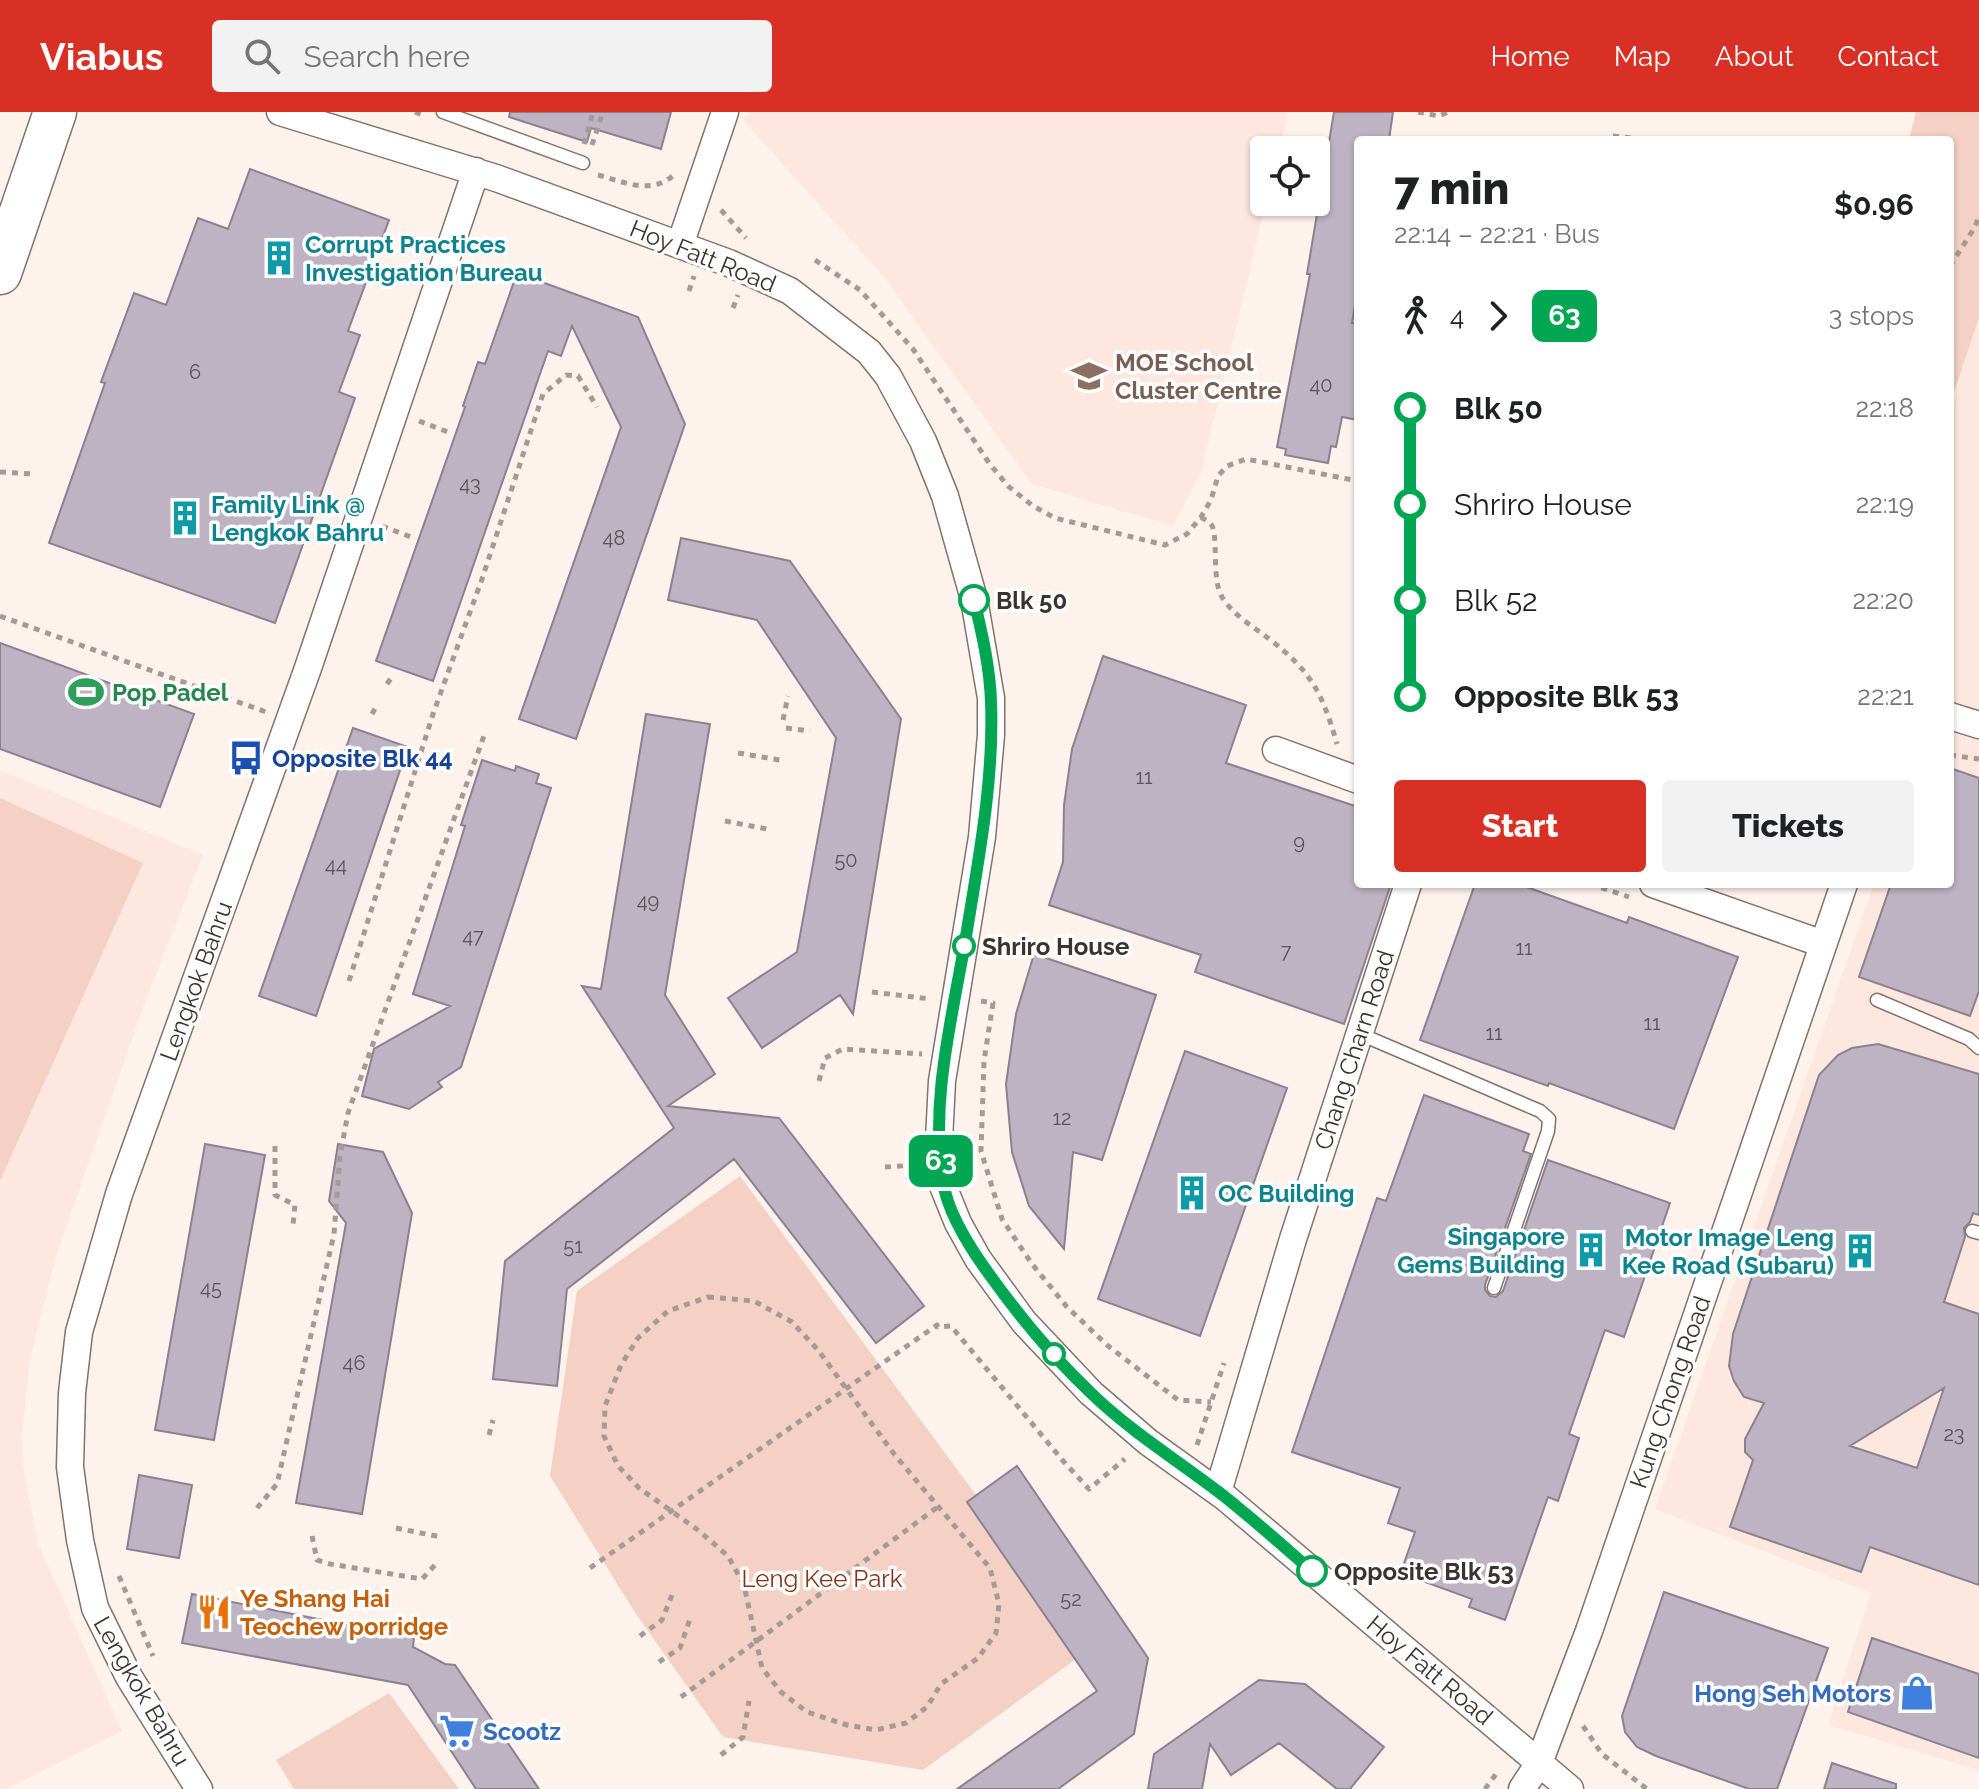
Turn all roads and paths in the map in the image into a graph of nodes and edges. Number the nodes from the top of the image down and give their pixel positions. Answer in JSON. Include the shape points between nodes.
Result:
{"nodes":[{"id":1,"x":55,"y":112,"type":"edge"},
{"id":2,"x":280,"y":112,"type":"edge"},
{"id":3,"x":443,"y":112,"type":"edge"},
{"id":4,"x":603,"y":112,"type":"edge"},
{"id":5,"x":725,"y":112,"type":"edge"},
{"id":6,"x":1418,"y":112,"type":"edge"},
{"id":7,"x":1448,"y":112,"type":"edge"},
{"id":8,"x":586,"y":159,"type":"joint"},
{"id":9,"x":476,"y":171,"type":"junction"},
{"id":10,"x":717,"y":202,"type":"dead end"},
{"id":11,"x":1979,"y":215,"type":"edge"},
{"id":12,"x":757,"y":243,"type":"dead end"},
{"id":13,"x":680,"y":245,"type":"junction"},
{"id":14,"x":815,"y":260,"type":"dead end"},
{"id":15,"x":1954,"y":260,"type":"edge"},
{"id":16,"x":0,"y":273,"type":"edge"},
{"id":17,"x":738,"y":294,"type":"dead end"},
{"id":18,"x":733,"y":308,"type":"dead end"},
{"id":19,"x":597,"y":407,"type":"dead end"},
{"id":20,"x":417,"y":420,"type":"dead end"},
{"id":21,"x":448,"y":432,"type":"dead end"},
{"id":22,"x":0,"y":472,"type":"edge"},
{"id":23,"x":34,"y":474,"type":"dead end"},
{"id":24,"x":1354,"y":480,"type":"edge"},
{"id":25,"x":1201,"y":517,"type":"junction"},
{"id":26,"x":379,"y":525,"type":"dead end"},
{"id":27,"x":387,"y":528,"type":"dead end"},
{"id":28,"x":411,"y":537,"type":"dead end"},
{"id":29,"x":374,"y":539,"type":"dead end"},
{"id":30,"x":0,"y":616,"type":"edge"},
{"id":31,"x":788,"y":696,"type":"dead end"},
{"id":32,"x":377,"y":705,"type":"dead end"},
{"id":33,"x":268,"y":713,"type":"dead end"},
{"id":34,"x":372,"y":714,"type":"dead end"},
{"id":35,"x":1954,"y":717,"type":"edge"},
{"id":36,"x":783,"y":720,"type":"dead end"},
{"id":37,"x":1979,"y":725,"type":"edge"},
{"id":38,"x":786,"y":728,"type":"dead end"},
{"id":39,"x":810,"y":731,"type":"dead end"},
{"id":40,"x":485,"y":733,"type":"dead end"},
{"id":41,"x":1338,"y":747,"type":"dead end"},
{"id":42,"x":1276,"y":750,"type":"dead end"},
{"id":43,"x":738,"y":753,"type":"dead end"},
{"id":44,"x":1954,"y":756,"type":"edge"},
{"id":45,"x":1979,"y":759,"type":"edge"},
{"id":46,"x":785,"y":761,"type":"dead end"},
{"id":47,"x":1354,"y":779,"type":"edge"},
{"id":48,"x":725,"y":821,"type":"dead end"},
{"id":49,"x":772,"y":830,"type":"dead end"},
{"id":50,"x":1407,"y":888,"type":"edge"},
{"id":51,"x":1664,"y":888,"type":"edge"},
{"id":52,"x":1843,"y":888,"type":"edge"},
{"id":53,"x":1823,"y":944,"type":"junction"},
{"id":54,"x":349,"y":981,"type":"dead end"},
{"id":55,"x":872,"y":992,"type":"dead end"},
{"id":56,"x":936,"y":1000,"type":"dead end"},
{"id":57,"x":974,"y":1000,"type":"dead end"},
{"id":58,"x":1877,"y":1000,"type":"dead end"},
{"id":59,"x":1360,"y":1034,"type":"junction"},
{"id":60,"x":1979,"y":1048,"type":"edge"},
{"id":61,"x":946,"y":1055,"type":"junction"},
{"id":62,"x":819,"y":1081,"type":"dead end"},
{"id":63,"x":275,"y":1146,"type":"dead end"},
{"id":64,"x":910,"y":1166,"type":"dead end"},
{"id":65,"x":885,"y":1167,"type":"dead end"},
{"id":66,"x":293,"y":1225,"type":"dead end"},
{"id":67,"x":1494,"y":1288,"type":"dead end"},
{"id":68,"x":848,"y":1389,"type":"junction"},
{"id":69,"x":1211,"y":1402,"type":"dead end"},
{"id":70,"x":493,"y":1420,"type":"dead end"},
{"id":71,"x":489,"y":1435,"type":"dead end"},
{"id":72,"x":1134,"y":1452,"type":"dead end"},
{"id":73,"x":1218,"y":1492,"type":"junction"},
{"id":74,"x":939,"y":1506,"type":"junction"},
{"id":75,"x":257,"y":1508,"type":"dead end"},
{"id":76,"x":671,"y":1511,"type":"junction"},
{"id":77,"x":396,"y":1528,"type":"dead end"},
{"id":78,"x":312,"y":1536,"type":"dead end"},
{"id":79,"x":441,"y":1537,"type":"dead end"},
{"id":80,"x":435,"y":1565,"type":"dead end"},
{"id":81,"x":117,"y":1568,"type":"dead end"},
{"id":82,"x":590,"y":1568,"type":"dead end"},
{"id":83,"x":672,"y":1595,"type":"dead end"},
{"id":84,"x":690,"y":1619,"type":"dead end"},
{"id":85,"x":640,"y":1636,"type":"dead end"},
{"id":86,"x":755,"y":1643,"type":"junction"},
{"id":87,"x":153,"y":1656,"type":"dead end"},
{"id":88,"x":659,"y":1662,"type":"dead end"},
{"id":89,"x":681,"y":1697,"type":"dead end"},
{"id":90,"x":749,"y":1701,"type":"dead end"},
{"id":91,"x":1581,"y":1721,"type":"dead end"},
{"id":92,"x":721,"y":1755,"type":"dead end"},
{"id":93,"x":1539,"y":1763,"type":"junction"},
{"id":94,"x":199,"y":1789,"type":"edge"},
{"id":95,"x":1522,"y":1789,"type":"edge"},
{"id":96,"x":1570,"y":1789,"type":"edge"},
{"id":97,"x":1647,"y":1789,"type":"edge"}],
"edges":[{"from":1,"to":16,"type":"main road"},
{"from":2,"to":9,"type":"street","name":"Hoy Fatt Road"},
{"from":3,"to":8,"type":"lane"},
{"from":4,"to":8,"type":"path"},
{"from":5,"to":13,"type":"street"},
{"from":6,"to":7,"type":"path"},
{"from":9,"to":13,"type":"street","name":"Hoy Fatt Road"},
{"from":9,"to":94,"type":"street","name":"Lengkok Bahru","via":[[298,696],[119,1194],[79,1332],[70,1467],[95,1608],[129,1677]]},
{"from":10,"to":12,"type":"path","via":[[731,224]]},
{"from":11,"to":15,"type":"path"},
{"from":13,"to":61,"type":"street","name":"Hoy Fatt Road","via":[[790,291],[869,352],[923,441],[945,496],[974,599],[991,698],[982,837]]},
{"from":14,"to":25,"type":"path","via":[[860,290],[913,349],[989,463],[1033,506],[1055,518],[1165,545],[1187,534]]},
{"from":17,"to":18,"type":"path"},
{"from":19,"to":54,"type":"path","via":[[578,376],[566,375],[543,394],[433,714]]},
{"from":20,"to":21,"type":"path"},
{"from":22,"to":23,"type":"path"},
{"from":24,"to":25,"type":"path","via":[[1246,459],[1218,476]]},
{"from":25,"to":41,"type":"path","via":[[1215,534],[1220,595],[1312,678]]},
{"from":26,"to":29,"type":"path"},
{"from":27,"to":28,"type":"path"},
{"from":30,"to":33,"type":"path"},
{"from":31,"to":36,"type":"path"},
{"from":32,"to":34,"type":"path"},
{"from":35,"to":37,"type":"street"},
{"from":38,"to":39,"type":"path"},
{"from":40,"to":75,"type":"path","via":[[348,1113],[334,1234],[281,1469],[277,1484]]},
{"from":42,"to":47,"type":"street"},
{"from":43,"to":46,"type":"path"},
{"from":44,"to":45,"type":"path"},
{"from":48,"to":49,"type":"path"},
{"from":50,"to":59,"type":"street","name":"Chang Charn Road"},
{"from":51,"to":53,"type":"street"},
{"from":52,"to":53,"type":"street","name":"Kung Chong Road"},
{"from":53,"to":93,"type":"street","name":"Kung Chong Road"},
{"from":55,"to":56,"type":"path"},
{"from":57,"to":69,"type":"path","via":[[993,1003],[984,1061],[981,1151],[1002,1219],[1067,1307],[1107,1345],[1178,1400]]},
{"from":58,"to":60,"type":"lane"},
{"from":59,"to":67,"type":"lane","via":[[1549,1119]]},
{"from":59,"to":73,"type":"street","name":"Chang Charn Road"},
{"from":61,"to":62,"type":"path","via":[[843,1049],[825,1058]]},
{"from":61,"to":73,"type":"street","name":"Hoy Fatt Road","via":[[939,1140],[943,1186],[978,1259],[1024,1322],[1091,1393]]},
{"from":63,"to":66,"type":"path","via":[[275,1195],[295,1205]]},
{"from":64,"to":65,"type":"path"},
{"from":68,"to":72,"type":"path","via":[[937,1325],[951,1326],[1089,1489]]},
{"from":68,"to":74,"type":"path"},
{"from":68,"to":76,"type":"path"},
{"from":68,"to":76,"type":"path","via":[[792,1322],[754,1301],[708,1297],[668,1311],[638,1338],[621,1365],[605,1406],[604,1436],[618,1466]]},
{"from":70,"to":71,"type":"path"},
{"from":73,"to":93,"type":"street","name":"Hoy Fatt Road"},
{"from":74,"to":86,"type":"path"},
{"from":74,"to":86,"type":"path","via":[[990,1568],[999,1604],[996,1633],[978,1658],[941,1684],[927,1707],[906,1723],[876,1730],[807,1712],[762,1668]]},
{"from":76,"to":82,"type":"path"},
{"from":76,"to":86,"type":"path","via":[[728,1556],[744,1585]]},
{"from":77,"to":79,"type":"path"},
{"from":78,"to":80,"type":"path","via":[[317,1560],[330,1564],[422,1579]]},
{"from":81,"to":87,"type":"path"},
{"from":83,"to":85,"type":"path","via":[[662,1620]]},
{"from":84,"to":88,"type":"path","via":[[680,1648]]},
{"from":86,"to":89,"type":"path"},
{"from":90,"to":92,"type":"path","via":[[743,1737]]},
{"from":91,"to":97,"type":"path","via":[[1602,1754]]},
{"from":93,"to":95,"type":"street"},
{"from":93,"to":96,"type":"street","name":"Hoy Fatt Road"}]}
